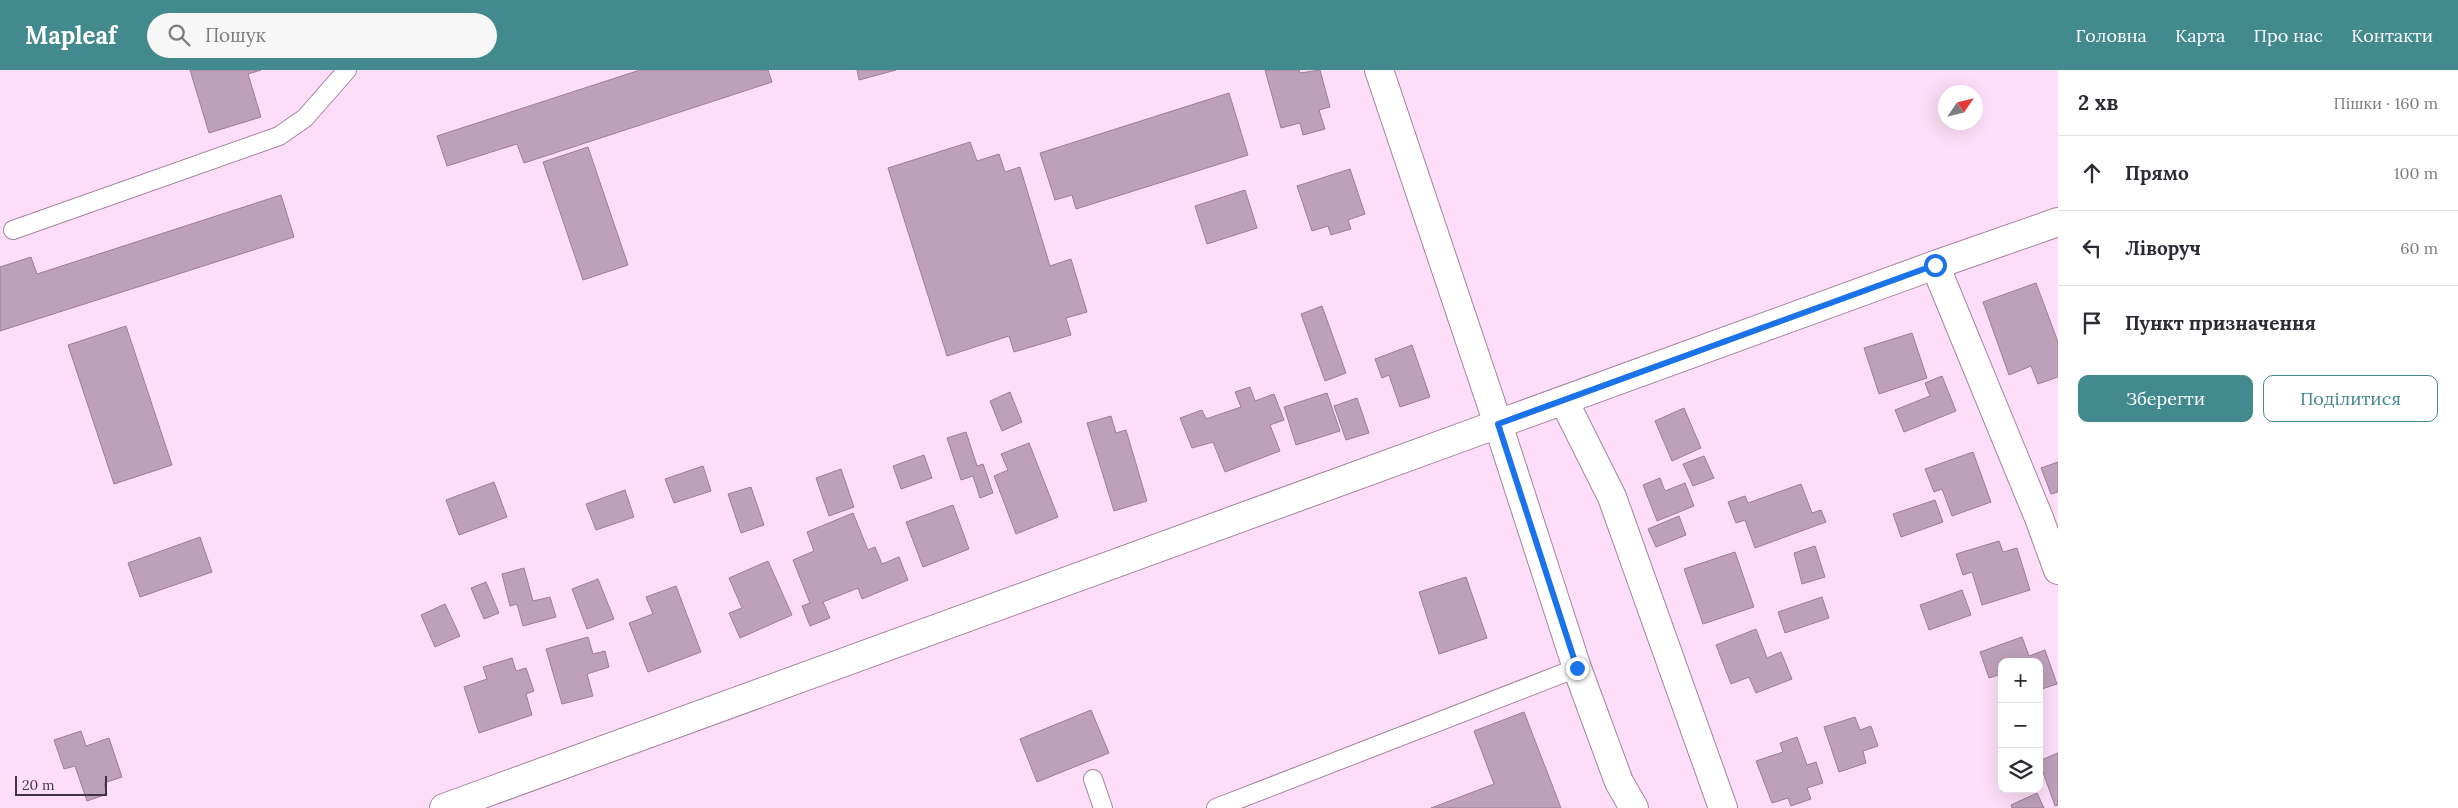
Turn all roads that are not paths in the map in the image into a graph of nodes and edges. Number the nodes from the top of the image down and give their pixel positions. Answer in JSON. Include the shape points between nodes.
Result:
{"nodes":[{"id":1,"x":347,"y":70,"type":"edge"},
{"id":2,"x":1379,"y":70,"type":"edge"},
{"id":3,"x":2058,"y":222,"type":"edge"},
{"id":4,"x":13,"y":230,"type":"dead end"},
{"id":5,"x":1935,"y":265,"type":"junction"},
{"id":6,"x":1564,"y":401,"type":"junction"},
{"id":7,"x":1498,"y":424,"type":"junction"},
{"id":8,"x":2058,"y":570,"type":"edge"},
{"id":9,"x":1577,"y":668,"type":"junction"},
{"id":10,"x":1093,"y":780,"type":"dead end"},
{"id":11,"x":444,"y":808,"type":"edge"},
{"id":12,"x":1103,"y":808,"type":"edge"},
{"id":13,"x":1216,"y":808,"type":"edge"},
{"id":14,"x":1634,"y":808,"type":"edge"},
{"id":15,"x":1723,"y":808,"type":"edge"}],
"edges":[{"from":1,"to":4,"type":"lane","via":[[305,118],[279,136]]},
{"from":2,"to":7,"type":"street"},
{"from":3,"to":5,"type":"street"},
{"from":5,"to":6,"type":"street"},
{"from":5,"to":8,"type":"street","via":[[2036,508]]},
{"from":6,"to":7,"type":"street"},
{"from":6,"to":15,"type":"street","via":[[1612,498]]},
{"from":7,"to":9,"type":"street"},
{"from":7,"to":11,"type":"street"},
{"from":9,"to":13,"type":"lane"},
{"from":9,"to":14,"type":"street","via":[[1619,782]]},
{"from":10,"to":12,"type":"lane"}]}
